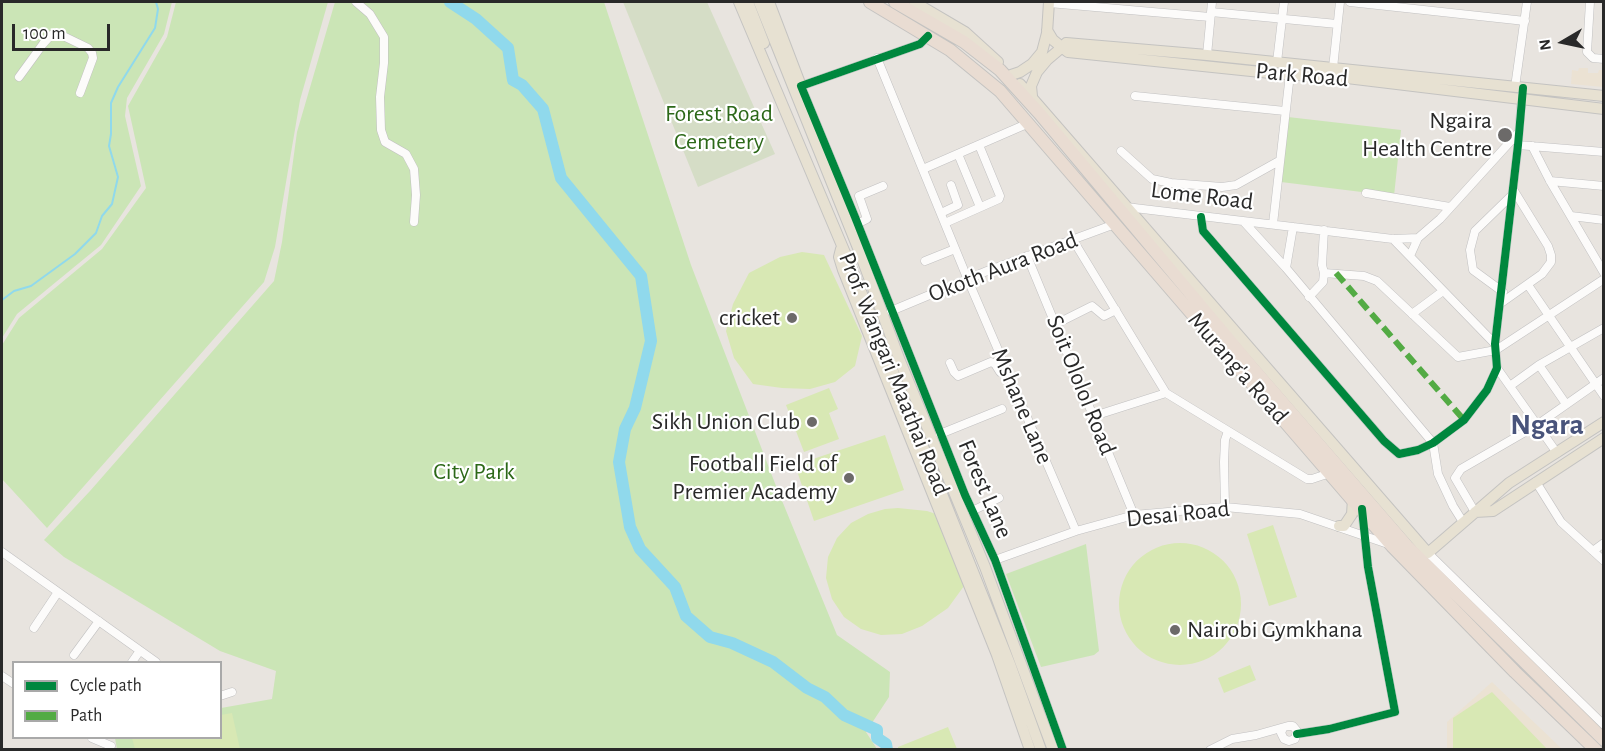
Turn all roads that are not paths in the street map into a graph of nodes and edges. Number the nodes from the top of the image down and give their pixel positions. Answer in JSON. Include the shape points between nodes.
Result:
{"nodes":[{"id":1,"x":356,"y":2,"type":"edge"},
{"id":2,"x":739,"y":2,"type":"edge"},
{"id":3,"x":748,"y":2,"type":"edge"},
{"id":4,"x":759,"y":2,"type":"edge"},
{"id":5,"x":769,"y":2,"type":"edge"},
{"id":6,"x":870,"y":2,"type":"edge"},
{"id":7,"x":895,"y":2,"type":"edge"},
{"id":8,"x":914,"y":2,"type":"edge"},
{"id":9,"x":1049,"y":2,"type":"edge"},
{"id":10,"x":1212,"y":2,"type":"edge"},
{"id":11,"x":1284,"y":2,"type":"edge"},
{"id":12,"x":1340,"y":2,"type":"edge"},
{"id":13,"x":1350,"y":2,"type":"edge"},
{"id":14,"x":1527,"y":2,"type":"edge"},
{"id":15,"x":1590,"y":2,"type":"edge"},
{"id":16,"x":1210,"y":15,"type":"junction"},
{"id":17,"x":1048,"y":16,"type":"junction"},
{"id":18,"x":1283,"y":20,"type":"junction"},
{"id":19,"x":1525,"y":21,"type":"junction"},
{"id":20,"x":1337,"y":24,"type":"junction"},
{"id":21,"x":1047,"y":30,"type":"junction"},
{"id":22,"x":928,"y":36,"type":"junction"},
{"id":23,"x":1064,"y":46,"type":"junction"},
{"id":24,"x":1207,"y":55,"type":"junction"},
{"id":25,"x":877,"y":58,"type":"junction"},
{"id":26,"x":1604,"y":59,"type":"edge"},
{"id":27,"x":1278,"y":62,"type":"junction"},
{"id":28,"x":998,"y":65,"type":"junction"},
{"id":29,"x":1332,"y":68,"type":"junction"},
{"id":30,"x":1290,"y":74,"type":"junction"},
{"id":31,"x":1011,"y":75,"type":"junction"},
{"id":32,"x":19,"y":77,"type":"dead end"},
{"id":33,"x":1415,"y":82,"type":"junction"},
{"id":34,"x":801,"y":86,"type":"junction"},
{"id":35,"x":1520,"y":91,"type":"junction"},
{"id":36,"x":80,"y":93,"type":"dead end"},
{"id":37,"x":1032,"y":96,"type":"junction"},
{"id":38,"x":1134,"y":96,"type":"dead end"},
{"id":39,"x":1604,"y":96,"type":"edge"},
{"id":40,"x":1604,"y":109,"type":"edge"},
{"id":41,"x":1285,"y":111,"type":"junction"},
{"id":42,"x":1029,"y":123,"type":"junction"},
{"id":43,"x":1519,"y":132,"type":"junction"},
{"id":44,"x":979,"y":145,"type":"junction"},
{"id":45,"x":1518,"y":145,"type":"junction"},
{"id":46,"x":1533,"y":146,"type":"junction"},
{"id":47,"x":1121,"y":151,"type":"dead end"},
{"id":48,"x":1604,"y":152,"type":"edge"},
{"id":49,"x":958,"y":154,"type":"junction"},
{"id":50,"x":1279,"y":161,"type":"junction"},
{"id":51,"x":923,"y":169,"type":"junction"},
{"id":52,"x":819,"y":173,"type":"junction"},
{"id":53,"x":1550,"y":181,"type":"junction"},
{"id":54,"x":951,"y":185,"type":"dead end"},
{"id":55,"x":883,"y":186,"type":"dead end"},
{"id":56,"x":1604,"y":186,"type":"edge"},
{"id":57,"x":1512,"y":192,"type":"junction"},
{"id":58,"x":1366,"y":193,"type":"dead end"},
{"id":59,"x":859,"y":196,"type":"junction"},
{"id":60,"x":848,"y":200,"type":"junction"},
{"id":61,"x":980,"y":207,"type":"junction"},
{"id":62,"x":1126,"y":207,"type":"junction"},
{"id":63,"x":1450,"y":207,"type":"junction"},
{"id":64,"x":941,"y":213,"type":"junction"},
{"id":65,"x":1571,"y":216,"type":"junction"},
{"id":66,"x":1202,"y":217,"type":"junction"},
{"id":67,"x":1604,"y":220,"type":"edge"},
{"id":68,"x":414,"y":222,"type":"dead end"},
{"id":69,"x":1244,"y":222,"type":"junction"},
{"id":70,"x":945,"y":223,"type":"junction"},
{"id":71,"x":857,"y":224,"type":"junction"},
{"id":72,"x":1115,"y":224,"type":"junction"},
{"id":73,"x":1273,"y":224,"type":"junction"},
{"id":74,"x":834,"y":226,"type":"junction"},
{"id":75,"x":1293,"y":227,"type":"junction"},
{"id":76,"x":1324,"y":230,"type":"junction"},
{"id":77,"x":1418,"y":238,"type":"junction"},
{"id":78,"x":1393,"y":239,"type":"junction"},
{"id":79,"x":1073,"y":240,"type":"junction"},
{"id":80,"x":841,"y":243,"type":"junction"},
{"id":81,"x":865,"y":245,"type":"joint"},
{"id":82,"x":955,"y":249,"type":"junction"},
{"id":83,"x":1027,"y":256,"type":"junction"},
{"id":84,"x":1410,"y":256,"type":"junction"},
{"id":85,"x":926,"y":261,"type":"dead end"},
{"id":86,"x":1286,"y":268,"type":"junction"},
{"id":87,"x":1602,"y":269,"type":"edge"},
{"id":88,"x":866,"y":270,"type":"junction"},
{"id":89,"x":1324,"y":273,"type":"junction"},
{"id":90,"x":1604,"y":279,"type":"edge"},
{"id":91,"x":968,"y":280,"type":"junction"},
{"id":92,"x":1528,"y":285,"type":"junction"},
{"id":93,"x":1443,"y":291,"type":"junction"},
{"id":94,"x":1503,"y":292,"type":"junction"},
{"id":95,"x":1309,"y":297,"type":"junction"},
{"id":96,"x":1502,"y":303,"type":"junction"},
{"id":97,"x":1116,"y":310,"type":"junction"},
{"id":98,"x":891,"y":311,"type":"junction"},
{"id":99,"x":1412,"y":314,"type":"junction"},
{"id":100,"x":1549,"y":315,"type":"junction"},
{"id":101,"x":1056,"y":324,"type":"junction"},
{"id":102,"x":1604,"y":328,"type":"edge"},
{"id":103,"x":1496,"y":347,"type":"junction"},
{"id":104,"x":1572,"y":347,"type":"junction"},
{"id":105,"x":950,"y":363,"type":"dead end"},
{"id":106,"x":1539,"y":365,"type":"junction"},
{"id":107,"x":1497,"y":368,"type":"junction"},
{"id":108,"x":1006,"y":370,"type":"junction"},
{"id":109,"x":1604,"y":378,"type":"edge"},
{"id":110,"x":1596,"y":384,"type":"junction"},
{"id":111,"x":1510,"y":386,"type":"junction"},
{"id":112,"x":1166,"y":393,"type":"junction"},
{"id":113,"x":1604,"y":396,"type":"edge"},
{"id":114,"x":1566,"y":404,"type":"junction"},
{"id":115,"x":1002,"y":409,"type":"dead end"},
{"id":116,"x":1094,"y":416,"type":"junction"},
{"id":117,"x":1604,"y":422,"type":"edge"},
{"id":118,"x":1538,"y":425,"type":"junction"},
{"id":119,"x":1228,"y":431,"type":"junction"},
{"id":120,"x":940,"y":434,"type":"junction"},
{"id":121,"x":1604,"y":438,"type":"edge"},
{"id":122,"x":1433,"y":443,"type":"junction"},
{"id":123,"x":1557,"y":453,"type":"junction"},
{"id":124,"x":1330,"y":473,"type":"junction"},
{"id":125,"x":1536,"y":482,"type":"junction"},
{"id":126,"x":999,"y":498,"type":"dead end"},
{"id":127,"x":1353,"y":499,"type":"junction"},
{"id":128,"x":1226,"y":507,"type":"junction"},
{"id":129,"x":1362,"y":509,"type":"junction"},
{"id":130,"x":972,"y":511,"type":"junction"},
{"id":131,"x":1476,"y":512,"type":"junction"},
{"id":132,"x":1134,"y":515,"type":"junction"},
{"id":133,"x":1463,"y":522,"type":"junction"},
{"id":134,"x":1339,"y":526,"type":"junction"},
{"id":135,"x":1076,"y":531,"type":"junction"},
{"id":136,"x":1364,"y":535,"type":"junction"},
{"id":137,"x":1604,"y":543,"type":"edge"},
{"id":138,"x":1392,"y":546,"type":"junction"},
{"id":139,"x":1593,"y":550,"type":"junction"},
{"id":140,"x":2,"y":552,"type":"edge"},
{"id":141,"x":1428,"y":553,"type":"junction"},
{"id":142,"x":994,"y":560,"type":"junction"},
{"id":143,"x":1604,"y":561,"type":"edge"},
{"id":144,"x":58,"y":592,"type":"junction"},
{"id":145,"x":99,"y":621,"type":"junction"},
{"id":146,"x":34,"y":628,"type":"dead end"},
{"id":147,"x":139,"y":652,"type":"junction"},
{"id":148,"x":74,"y":655,"type":"dead end"},
{"id":149,"x":133,"y":661,"type":"edge"},
{"id":150,"x":153,"y":661,"type":"edge"},
{"id":151,"x":232,"y":692,"type":"dead end"},
{"id":152,"x":222,"y":695,"type":"edge"},
{"id":153,"x":1604,"y":725,"type":"edge"},
{"id":154,"x":1283,"y":728,"type":"junction"},
{"id":155,"x":1297,"y":734,"type":"junction"},
{"id":156,"x":95,"y":739,"type":"edge"},
{"id":157,"x":1604,"y":740,"type":"edge"},
{"id":158,"x":110,"y":744,"type":"edge"},
{"id":159,"x":1030,"y":750,"type":"edge"},
{"id":160,"x":1041,"y":750,"type":"edge"},
{"id":161,"x":1053,"y":750,"type":"edge"},
{"id":162,"x":1063,"y":750,"type":"edge"},
{"id":163,"x":1210,"y":750,"type":"edge"},
{"id":164,"x":1596,"y":750,"type":"edge"}],
"edges":[{"from":1,"to":68,"type":"street","via":[[370,14],[384,38],[381,130],[385,142],[406,154],[414,169]]},
{"from":2,"to":74,"type":"main road","name":"Prof. Wangari Maathai Road"},
{"from":3,"to":52,"type":"main road"},
{"from":4,"to":88,"type":"main road","name":"Prof. Wangari Maathai Road"},
{"from":5,"to":34,"type":"main road"},
{"from":6,"to":22,"type":"highway","name":"Murang'a Road"},
{"from":7,"to":28,"type":"highway","name":"Murang'a Road"},
{"from":8,"to":28,"type":"main road","via":[[965,32]]},
{"from":9,"to":16,"type":"street"},
{"from":9,"to":17,"type":"main road"},
{"from":10,"to":16,"type":"street"},
{"from":11,"to":18,"type":"street"},
{"from":12,"to":20,"type":"street"},
{"from":13,"to":19,"type":"street"},
{"from":14,"to":19,"type":"street"},
{"from":15,"to":26,"type":"street","via":[[1587,52],[1593,58]]},
{"from":16,"to":18,"type":"street"},
{"from":16,"to":24,"type":"street"},
{"from":17,"to":21,"type":"main road"},
{"from":17,"to":23,"type":"main road"},
{"from":18,"to":20,"type":"street"},
{"from":18,"to":27,"type":"street"},
{"from":19,"to":35,"type":"street"},
{"from":20,"to":29,"type":"street"},
{"from":21,"to":23,"type":"main road","via":[[1053,40]]},
{"from":21,"to":31,"type":"main road","via":[[1038,59]]},
{"from":22,"to":25,"type":"street","via":[[920,44]]},
{"from":22,"to":42,"type":"highway","name":"Murang'a Road","via":[[981,74]]},
{"from":23,"to":24,"type":"main road","name":"Park Road"},
{"from":23,"to":30,"type":"main road","name":"Park Road","via":[[1068,52]]},
{"from":23,"to":37,"type":"main road","via":[[1037,72],[1031,86]]},
{"from":24,"to":27,"type":"main road","name":"Park Road"},
{"from":25,"to":34,"type":"street"},
{"from":25,"to":51,"type":"street","name":"Mshane Lane"},
{"from":27,"to":29,"type":"main road","name":"Park Road"},
{"from":28,"to":31,"type":"main road","name":"Murang'a Road"},
{"from":28,"to":157,"type":"highway","name":"Murang'a Road","via":[[1407,546]]},
{"from":29,"to":33,"type":"main road","name":"Park Road"},
{"from":30,"to":33,"type":"main road","name":"Park Road"},
{"from":30,"to":41,"type":"street"},
{"from":31,"to":37,"type":"main road","name":"Murang'a Road"},
{"from":32,"to":36,"type":"street","via":[[43,44],[57,33],[92,53]]},
{"from":33,"to":35,"type":"main road","name":"Park Road"},
{"from":34,"to":60,"type":"street","name":"Prof. Wangari Maathai Road"},
{"from":35,"to":39,"type":"main road","name":"Park Road"},
{"from":35,"to":40,"type":"main road","name":"Park Road"},
{"from":35,"to":43,"type":"street"},
{"from":37,"to":62,"type":"main road","name":"Murang'a Road"},
{"from":38,"to":41,"type":"street"},
{"from":41,"to":50,"type":"street"},
{"from":42,"to":44,"type":"street"},
{"from":42,"to":72,"type":"highway","name":"Murang'a Road"},
{"from":43,"to":45,"type":"street"},
{"from":43,"to":63,"type":"street"},
{"from":44,"to":49,"type":"street"},
{"from":44,"to":61,"type":"street","via":[[1000,196]]},
{"from":45,"to":46,"type":"street"},
{"from":45,"to":57,"type":"street"},
{"from":46,"to":48,"type":"street"},
{"from":46,"to":53,"type":"street"},
{"from":47,"to":50,"type":"street","via":[[1152,179],[1222,187],[1236,185]]},
{"from":49,"to":51,"type":"street"},
{"from":49,"to":61,"type":"street"},
{"from":50,"to":73,"type":"street"},
{"from":51,"to":64,"type":"street","name":"Mshane Lane"},
{"from":52,"to":74,"type":"main road"},
{"from":52,"to":88,"type":"main road"},
{"from":53,"to":56,"type":"street"},
{"from":53,"to":65,"type":"street"},
{"from":54,"to":64,"type":"street","via":[[958,205]]},
{"from":55,"to":59,"type":"street"},
{"from":57,"to":92,"type":"street","via":[[1551,255],[1547,269]]},
{"from":57,"to":94,"type":"street"},
{"from":57,"to":94,"type":"street","via":[[1475,231],[1470,250],[1473,270]]},
{"from":58,"to":63,"type":"street"},
{"from":59,"to":60,"type":"street"},
{"from":59,"to":71,"type":"street","via":[[867,219]]},
{"from":60,"to":71,"type":"street","name":"Prof. Wangari Maathai Road"},
{"from":61,"to":70,"type":"street"},
{"from":62,"to":66,"type":"street","name":"Lome Road"},
{"from":62,"to":141,"type":"main road","name":"Murang'a Road"},
{"from":63,"to":77,"type":"street"},
{"from":64,"to":70,"type":"street","name":"Mshane Lane"},
{"from":65,"to":67,"type":"street"},
{"from":65,"to":87,"type":"street"},
{"from":66,"to":69,"type":"street","name":"Lome Road"},
{"from":66,"to":122,"type":"street","via":[[1203,231],[1384,441],[1400,454]]},
{"from":69,"to":73,"type":"street","name":"Lome Road"},
{"from":69,"to":86,"type":"street"},
{"from":70,"to":82,"type":"street","name":"Mshane Lane"},
{"from":71,"to":81,"type":"street","name":"Prof. Wangari Maathai Road"},
{"from":72,"to":79,"type":"street","name":"Okoth Aura Road"},
{"from":72,"to":124,"type":"highway","name":"Murang'a Road"},
{"from":73,"to":75,"type":"street","name":"Lome Road"},
{"from":74,"to":80,"type":"main road","name":"Prof. Wangari Maathai Road"},
{"from":75,"to":76,"type":"street","name":"Lome Road"},
{"from":75,"to":86,"type":"street"},
{"from":76,"to":78,"type":"street","name":"Lome Road"},
{"from":76,"to":89,"type":"street"},
{"from":77,"to":78,"type":"street","name":"Lome Road"},
{"from":77,"to":84,"type":"street"},
{"from":78,"to":84,"type":"street"},
{"from":79,"to":83,"type":"street","name":"Okoth Aura Road"},
{"from":79,"to":97,"type":"street"},
{"from":80,"to":159,"type":"main road","via":[[839,257],[843,270],[997,655]]},
{"from":80,"to":160,"type":"main road","name":"Prof. Wangari Maathai Road"},
{"from":81,"to":98,"type":"street","name":"Forest Lane"},
{"from":82,"to":85,"type":"street"},
{"from":82,"to":91,"type":"street","name":"Mshane Lane"},
{"from":83,"to":91,"type":"street","name":"Okoth Aura Road"},
{"from":83,"to":101,"type":"street","name":"Soit Ololol Road"},
{"from":84,"to":93,"type":"street"},
{"from":86,"to":95,"type":"street"},
{"from":88,"to":161,"type":"main road","name":"Prof. Wangari Maathai Road","via":[[985,567]]},
{"from":89,"to":95,"type":"street","via":[[1321,286]]},
{"from":89,"to":99,"type":"street","via":[[1371,278]]},
{"from":90,"to":100,"type":"street"},
{"from":91,"to":98,"type":"street","name":"Okoth Aura Road"},
{"from":91,"to":108,"type":"street","name":"Mshane Lane"},
{"from":92,"to":96,"type":"street"},
{"from":92,"to":100,"type":"street"},
{"from":93,"to":99,"type":"street"},
{"from":93,"to":103,"type":"street"},
{"from":94,"to":96,"type":"street"},
{"from":95,"to":122,"type":"street"},
{"from":96,"to":103,"type":"street"},
{"from":97,"to":101,"type":"street","via":[[1104,316],[1092,306]]},
{"from":97,"to":112,"type":"street"},
{"from":98,"to":120,"type":"street","name":"Forest Lane"},
{"from":99,"to":103,"type":"street","via":[[1458,357]]},
{"from":100,"to":103,"type":"street"},
{"from":100,"to":104,"type":"street"},
{"from":101,"to":116,"type":"street","name":"Soit Ololol Road"},
{"from":102,"to":104,"type":"street"},
{"from":103,"to":107,"type":"street"},
{"from":104,"to":106,"type":"street"},
{"from":104,"to":110,"type":"street"},
{"from":105,"to":108,"type":"street","via":[[958,376],[991,362],[1000,372]]},
{"from":106,"to":111,"type":"street"},
{"from":106,"to":114,"type":"street"},
{"from":107,"to":111,"type":"street"},
{"from":107,"to":122,"type":"street","via":[[1487,390],[1464,420]]},
{"from":108,"to":135,"type":"street","name":"Mshane Lane"},
{"from":109,"to":110,"type":"street"},
{"from":110,"to":113,"type":"street"},
{"from":110,"to":114,"type":"street"},
{"from":111,"to":118,"type":"street"},
{"from":112,"to":116,"type":"street"},
{"from":112,"to":119,"type":"street"},
{"from":114,"to":118,"type":"street"},
{"from":115,"to":120,"type":"street"},
{"from":116,"to":132,"type":"street","name":"Soit Ololol Road"},
{"from":117,"to":123,"type":"main road"},
{"from":118,"to":123,"type":"street"},
{"from":118,"to":131,"type":"street","via":[[1461,469],[1455,478]]},
{"from":119,"to":124,"type":"street","via":[[1307,478]]},
{"from":119,"to":128,"type":"street","via":[[1224,462]]},
{"from":120,"to":130,"type":"street","name":"Forest Lane"},
{"from":121,"to":125,"type":"main road"},
{"from":122,"to":133,"type":"street","via":[[1438,474]]},
{"from":123,"to":131,"type":"main road","via":[[1509,483]]},
{"from":124,"to":127,"type":"highway","name":"Murang'a Road"},
{"from":125,"to":131,"type":"main road","via":[[1493,511]]},
{"from":125,"to":139,"type":"street","via":[[1561,522]]},
{"from":126,"to":130,"type":"street"},
{"from":127,"to":129,"type":"highway","name":"Murang'a Road"},
{"from":127,"to":134,"type":"main road","via":[[1352,514],[1344,526]]},
{"from":128,"to":132,"type":"street","name":"Desai Road"},
{"from":128,"to":134,"type":"street","name":"Desai Road","via":[[1300,514]]},
{"from":129,"to":136,"type":"street"},
{"from":129,"to":138,"type":"highway","name":"Murang'a Road"},
{"from":130,"to":142,"type":"street","name":"Forest Lane"},
{"from":131,"to":133,"type":"main road"},
{"from":132,"to":135,"type":"street","name":"Desai Road"},
{"from":133,"to":141,"type":"main road"},
{"from":134,"to":136,"type":"street","name":"Desai Road"},
{"from":135,"to":142,"type":"street","name":"Desai Road"},
{"from":136,"to":138,"type":"street","name":"Desai Road"},
{"from":136,"to":155,"type":"street","via":[[1395,712]]},
{"from":137,"to":139,"type":"street"},
{"from":138,"to":164,"type":"highway","name":"Murang'a Road"},
{"from":139,"to":143,"type":"street"},
{"from":140,"to":144,"type":"street"},
{"from":141,"to":153,"type":"street","name":"Murang'a Road"},
{"from":142,"to":162,"type":"street","name":"Forest Lane"},
{"from":144,"to":145,"type":"street"},
{"from":144,"to":146,"type":"street"},
{"from":145,"to":147,"type":"street"},
{"from":145,"to":148,"type":"street"},
{"from":147,"to":149,"type":"street"},
{"from":147,"to":150,"type":"street"},
{"from":151,"to":152,"type":"street"},
{"from":154,"to":155,"type":"street","via":[[1293,726]]},
{"from":154,"to":155,"type":"street","via":[[1281,733],[1286,740],[1292,741]]},
{"from":154,"to":163,"type":"street","via":[[1232,739]]},
{"from":156,"to":158,"type":"street"}]}
